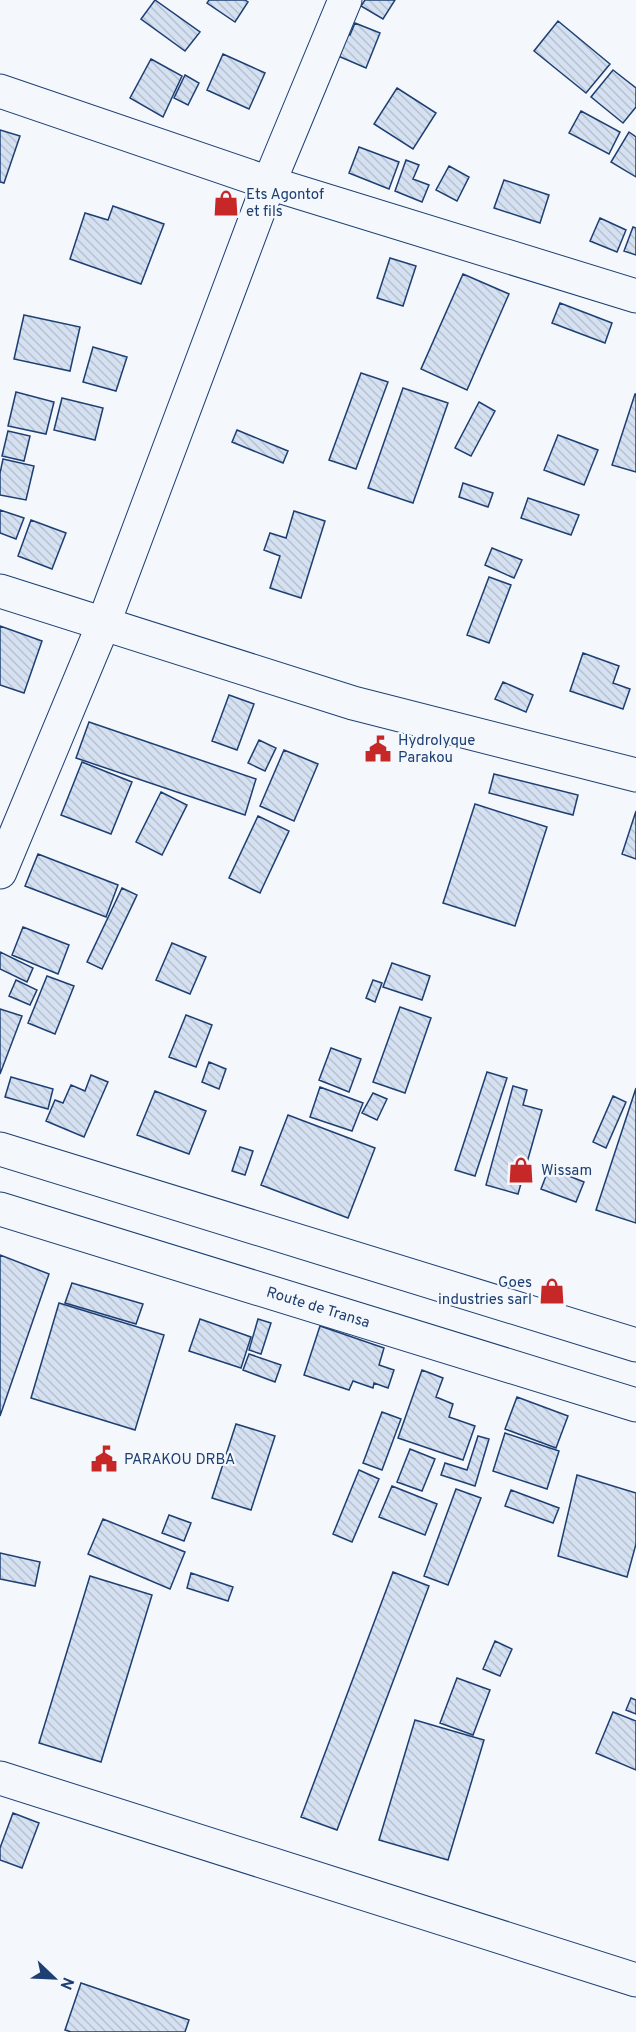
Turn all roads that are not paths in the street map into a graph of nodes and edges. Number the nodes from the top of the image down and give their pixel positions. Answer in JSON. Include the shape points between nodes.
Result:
{"nodes":[{"id":1,"x":345,"y":0,"type":"edge"},
{"id":2,"x":0,"y":92,"type":"edge"},
{"id":3,"x":268,"y":183,"type":"junction"},
{"id":4,"x":636,"y":296,"type":"edge"},
{"id":5,"x":0,"y":591,"type":"edge"},
{"id":6,"x":103,"y":625,"type":"junction"},
{"id":7,"x":636,"y":775,"type":"edge"},
{"id":8,"x":0,"y":872,"type":"edge"},
{"id":9,"x":0,"y":1149,"type":"edge"},
{"id":10,"x":0,"y":1209,"type":"edge"},
{"id":11,"x":636,"y":1345,"type":"edge"},
{"id":12,"x":636,"y":1405,"type":"edge"},
{"id":13,"x":0,"y":1778,"type":"edge"},
{"id":14,"x":636,"y":1980,"type":"edge"}],
"edges":[{"from":1,"to":3,"type":"street"},
{"from":2,"to":3,"type":"street"},
{"from":3,"to":4,"type":"street"},
{"from":3,"to":6,"type":"street"},
{"from":5,"to":6,"type":"street"},
{"from":6,"to":7,"type":"street","via":[[353,704]]},
{"from":6,"to":8,"type":"street"},
{"from":9,"to":11,"type":"street"},
{"from":10,"to":12,"type":"street","name":"Route de Transa"},
{"from":13,"to":14,"type":"street"}]}
